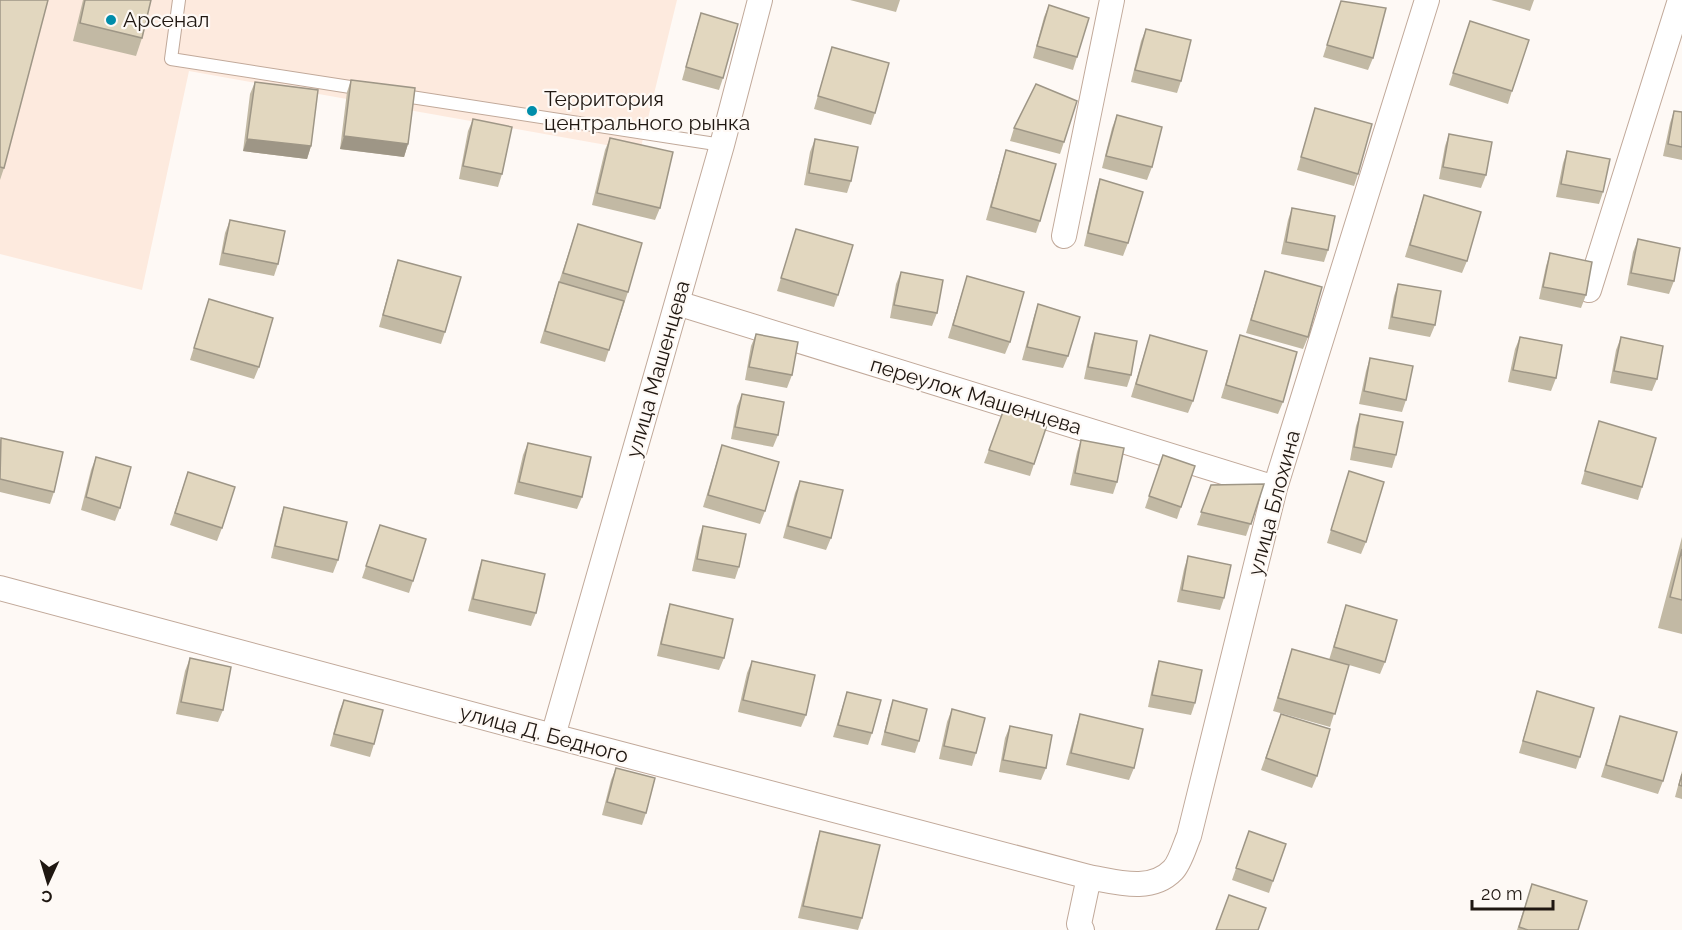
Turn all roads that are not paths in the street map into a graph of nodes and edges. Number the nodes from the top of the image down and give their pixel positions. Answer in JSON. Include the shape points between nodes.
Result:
{"nodes":[{"id":1,"x":179,"y":0,"type":"edge"},
{"id":2,"x":760,"y":0,"type":"edge"},
{"id":3,"x":1112,"y":0,"type":"edge"},
{"id":4,"x":1427,"y":0,"type":"edge"},
{"id":5,"x":1680,"y":0,"type":"edge"},
{"id":6,"x":722,"y":146,"type":"junction"},
{"id":7,"x":1064,"y":236,"type":"dead end"},
{"id":8,"x":1589,"y":290,"type":"edge"},
{"id":9,"x":677,"y":303,"type":"junction"},
{"id":10,"x":1275,"y":488,"type":"junction"},
{"id":11,"x":0,"y":588,"type":"edge"},
{"id":12,"x":553,"y":736,"type":"junction"},
{"id":13,"x":1089,"y":877,"type":"junction"},
{"id":14,"x":1076,"y":928,"type":"edge"}],
"edges":[{"from":1,"to":6,"type":"lane","via":[[171,59]]},
{"from":2,"to":6,"type":"street","name":"улица Машенцева"},
{"from":3,"to":7,"type":"street"},
{"from":4,"to":10,"type":"street","name":"улица Блохина"},
{"from":5,"to":8,"type":"street"},
{"from":6,"to":9,"type":"street","name":"улица Машенцева"},
{"from":9,"to":10,"type":"street","name":"переулок Машенцева"},
{"from":9,"to":12,"type":"street","name":"улица Машенцева"},
{"from":10,"to":13,"type":"street","name":"улица Блохина","via":[[1189,836],[1174,869],[1157,882],[1131,885]]},
{"from":11,"to":12,"type":"street","name":"улица Д. Бедного"},
{"from":12,"to":13,"type":"street","name":"улица Д. Бедного"},
{"from":13,"to":14,"type":"street"}]}
